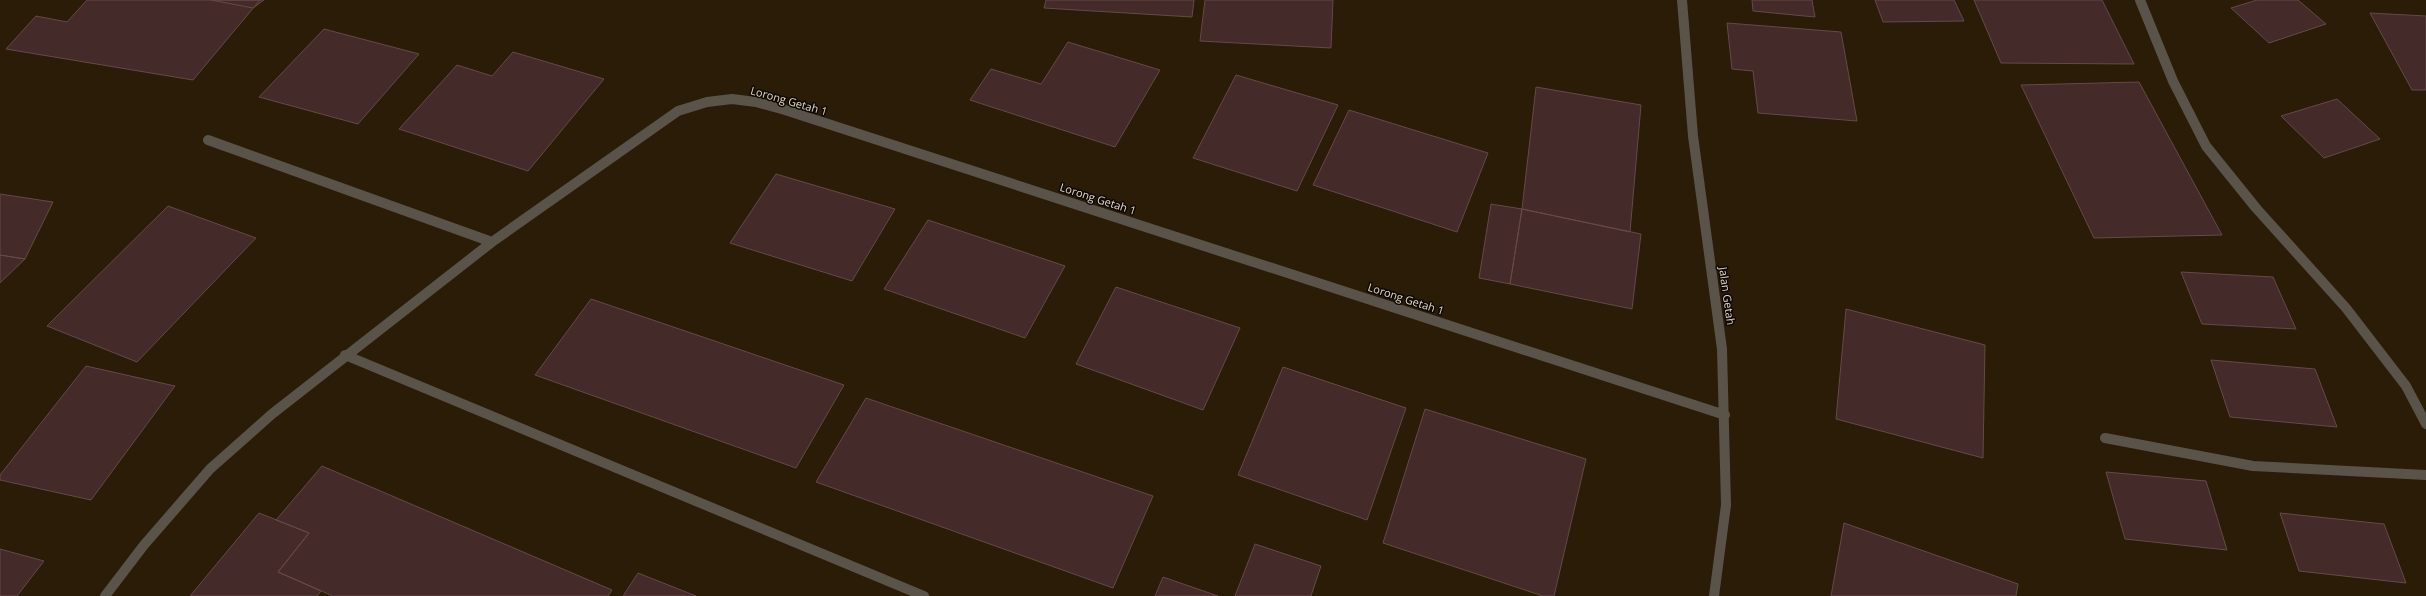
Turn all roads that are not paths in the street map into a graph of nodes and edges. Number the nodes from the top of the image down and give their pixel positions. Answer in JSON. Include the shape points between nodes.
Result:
{"nodes":[{"id":1,"x":1682,"y":0,"type":"edge"},
{"id":2,"x":2140,"y":0,"type":"edge"},
{"id":3,"x":208,"y":140,"type":"dead end"},
{"id":4,"x":492,"y":242,"type":"junction"},
{"id":5,"x":345,"y":354,"type":"junction"},
{"id":6,"x":1725,"y":415,"type":"junction"},
{"id":7,"x":2426,"y":424,"type":"edge"},
{"id":8,"x":2105,"y":438,"type":"dead end"},
{"id":9,"x":2426,"y":475,"type":"edge"},
{"id":10,"x":105,"y":596,"type":"edge"},
{"id":11,"x":924,"y":596,"type":"edge"},
{"id":12,"x":1714,"y":596,"type":"edge"}],
"edges":[{"from":1,"to":6,"type":"street","name":"Jalan Getah","via":[[1693,136],[1722,349]]},
{"from":2,"to":7,"type":"street","via":[[2173,81],[2206,146],[2256,208],[2346,308],[2406,386]]},
{"from":3,"to":4,"type":"street"},
{"from":4,"to":5,"type":"street","name":"Lorong Getah 1"},
{"from":4,"to":6,"type":"street","name":"Lorong Getah 1","via":[[678,111],[721,98],[751,100]]},
{"from":5,"to":10,"type":"street","name":"Lorong Getah 1","via":[[272,414],[210,470],[144,545]]},
{"from":5,"to":11,"type":"street"},
{"from":6,"to":12,"type":"street","name":"Jalan Getah","via":[[1726,505]]},
{"from":8,"to":9,"type":"street","via":[[2253,466]]}]}
